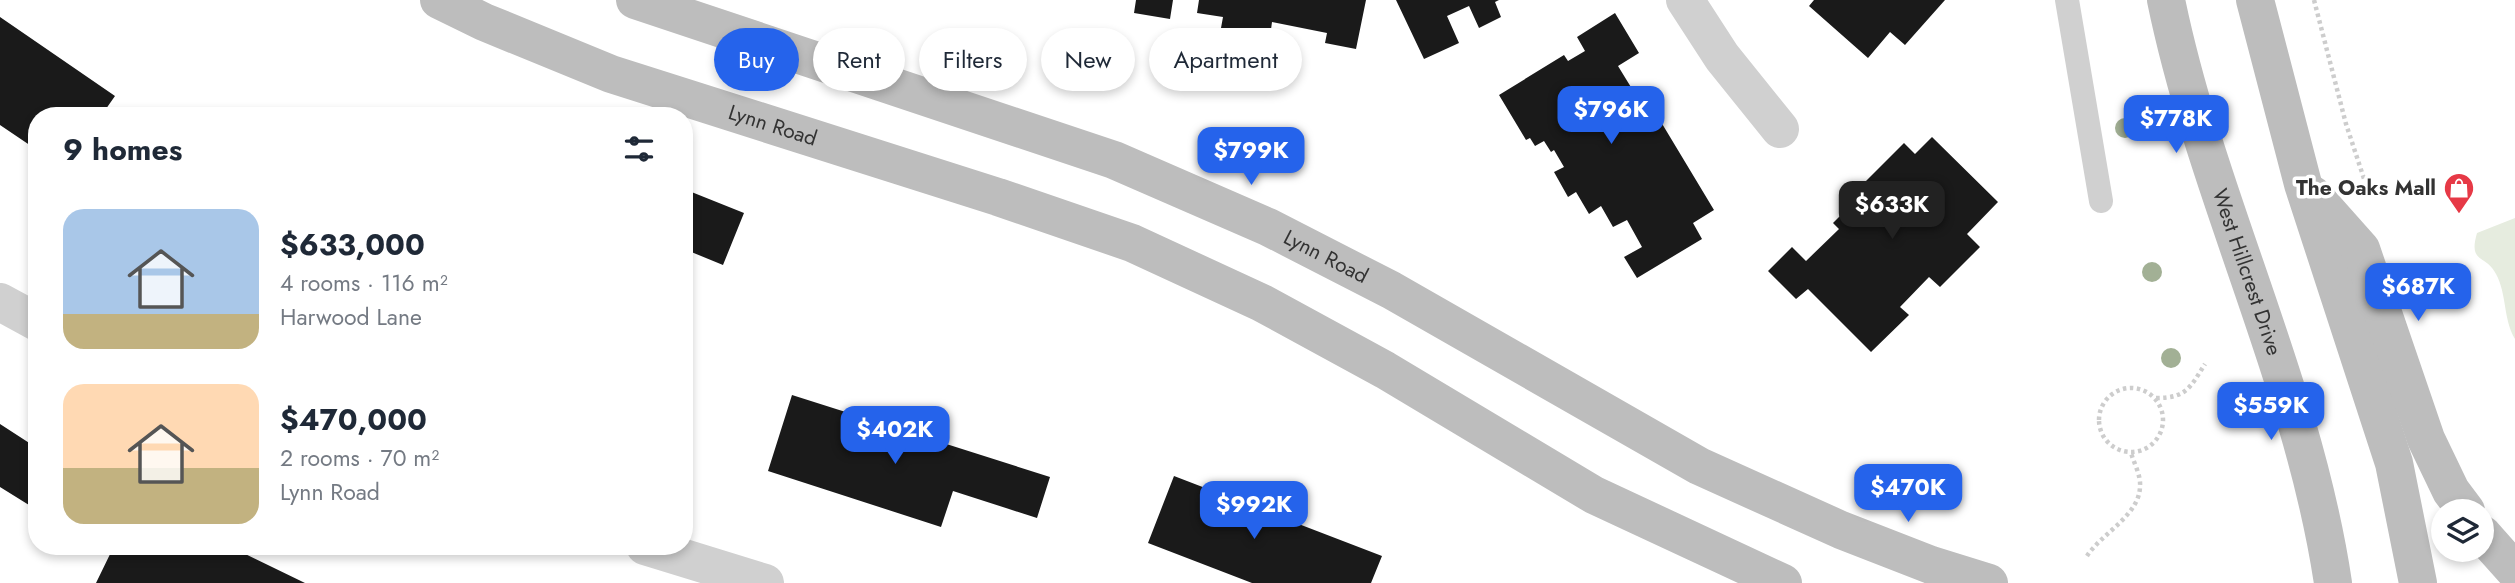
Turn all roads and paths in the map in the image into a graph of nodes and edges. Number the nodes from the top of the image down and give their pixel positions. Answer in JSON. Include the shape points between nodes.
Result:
{"nodes":[{"id":1,"x":439,"y":0,"type":"edge"},
{"id":2,"x":635,"y":0,"type":"edge"},
{"id":3,"x":1685,"y":0,"type":"edge"},
{"id":4,"x":2067,"y":0,"type":"edge"},
{"id":5,"x":2166,"y":0,"type":"edge"},
{"id":6,"x":2255,"y":0,"type":"edge"},
{"id":7,"x":1780,"y":129,"type":"dead end"},
{"id":8,"x":2303,"y":184,"type":"junction"},
{"id":9,"x":2101,"y":201,"type":"dead end"},
{"id":10,"x":0,"y":302,"type":"edge"},
{"id":11,"x":28,"y":317,"type":"edge"},
{"id":12,"x":2205,"y":364,"type":"dead end"},
{"id":13,"x":2155,"y":398,"type":"junction"},
{"id":14,"x":2131,"y":453,"type":"junction"},
{"id":15,"x":2457,"y":499,"type":"edge"},
{"id":16,"x":2494,"y":547,"type":"edge"},
{"id":17,"x":674,"y":555,"type":"edge"},
{"id":18,"x":2087,"y":556,"type":"dead end"},
{"id":19,"x":2515,"y":571,"type":"edge"},
{"id":20,"x":765,"y":583,"type":"edge"},
{"id":21,"x":1783,"y":583,"type":"edge"},
{"id":22,"x":1989,"y":583,"type":"edge"},
{"id":23,"x":2333,"y":583,"type":"edge"},
{"id":24,"x":2418,"y":583,"type":"edge"}],
"edges":[{"from":1,"to":21,"type":"main road","name":"Lynn Road","via":[[611,74],[1132,243],[1262,303],[1385,370],[1594,495]]},
{"from":2,"to":22,"type":"main road","name":"Lynn Road","via":[[1126,165],[1268,227],[1391,290],[1699,466],[1841,530]]},
{"from":3,"to":7,"type":"street","via":[[1722,57]]},
{"from":4,"to":9,"type":"lane"},
{"from":5,"to":23,"type":"main road","name":"West Hillcrest Drive","via":[[2195,119],[2283,375],[2313,484]]},
{"from":6,"to":8,"type":"main road"},
{"from":8,"to":15,"type":"main road","via":[[2361,249],[2426,439]]},
{"from":8,"to":24,"type":"main road","via":[[2394,463]]},
{"from":10,"to":11,"type":"street"},
{"from":12,"to":13,"type":"path","via":[[2190,387],[2174,398]]},
{"from":13,"to":14,"type":"path","via":[[2164,417],[2159,438]]},
{"from":13,"to":14,"type":"path","via":[[2125,388],[2107,398],[2101,408],[2099,428],[2104,438],[2111,446]]},
{"from":14,"to":18,"type":"path","via":[[2141,485],[2136,503],[2097,540]]},
{"from":16,"to":19,"type":"main road"},
{"from":17,"to":20,"type":"street"}]}
